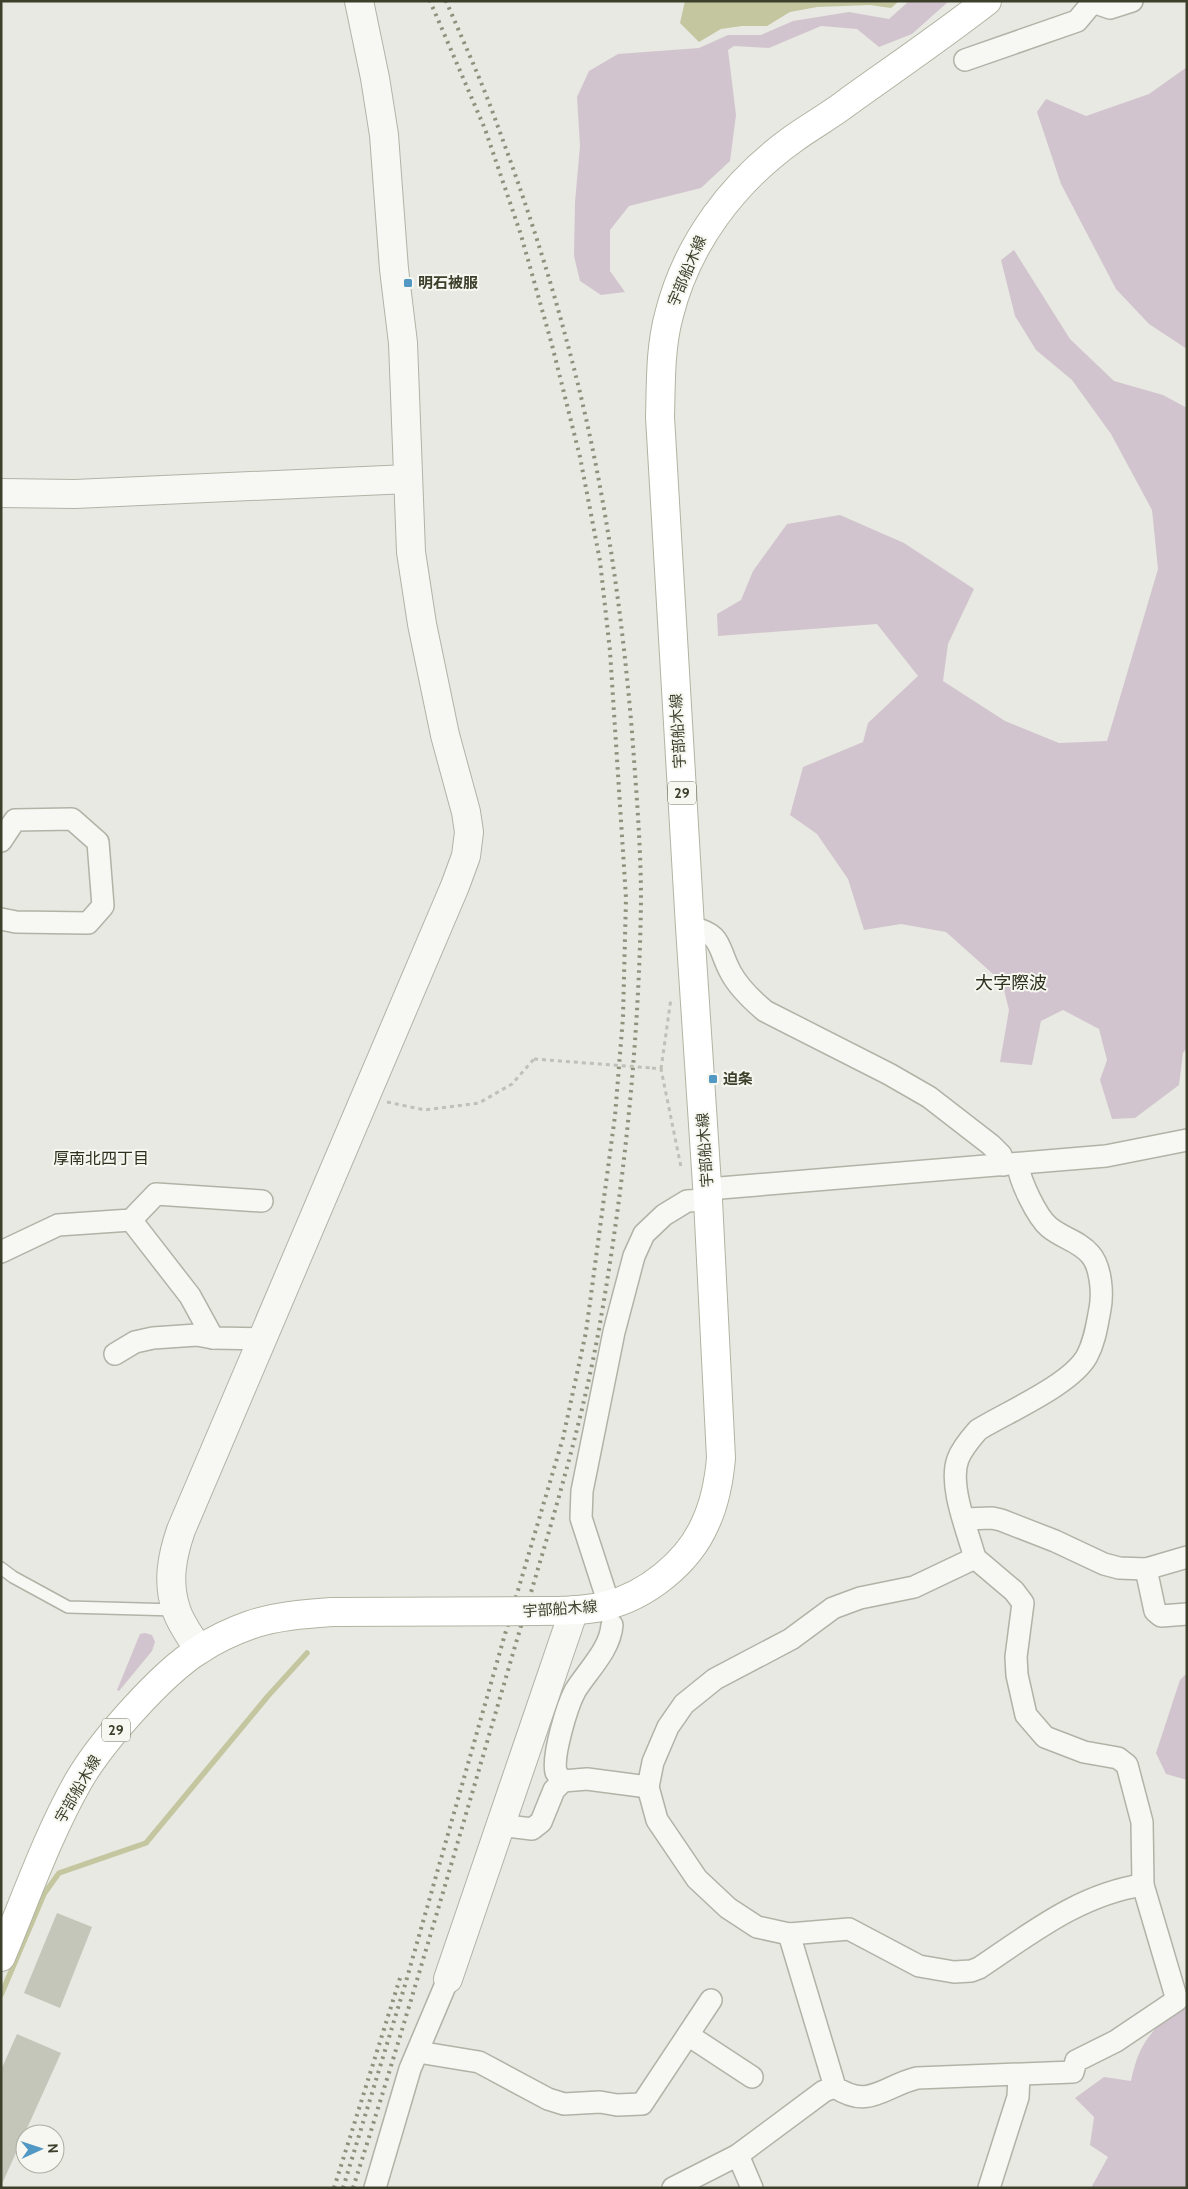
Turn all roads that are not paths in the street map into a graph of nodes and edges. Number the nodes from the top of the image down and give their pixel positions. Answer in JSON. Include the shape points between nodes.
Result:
{"nodes":[{"id":1,"x":359,"y":1,"type":"edge"},
{"id":2,"x":987,"y":1,"type":"edge"},
{"id":3,"x":1132,"y":1,"type":"edge"},
{"id":4,"x":1091,"y":2,"type":"edge"},
{"id":5,"x":965,"y":60,"type":"dead end"},
{"id":6,"x":408,"y":478,"type":"junction"},
{"id":7,"x":1,"y":493,"type":"edge"},
{"id":8,"x":1,"y":841,"type":"edge"},
{"id":9,"x":1,"y":919,"type":"edge"},
{"id":10,"x":690,"y":927,"type":"junction"},
{"id":11,"x":1187,"y":1140,"type":"edge"},
{"id":12,"x":1010,"y":1164,"type":"junction"},
{"id":13,"x":701,"y":1197,"type":"junction"},
{"id":14,"x":262,"y":1201,"type":"dead end"},
{"id":15,"x":131,"y":1220,"type":"junction"},
{"id":16,"x":1,"y":1252,"type":"edge"},
{"id":17,"x":213,"y":1338,"type":"junction"},
{"id":18,"x":264,"y":1339,"type":"junction"},
{"id":19,"x":115,"y":1354,"type":"dead end"},
{"id":20,"x":964,"y":1520,"type":"junction"},
{"id":21,"x":1187,"y":1557,"type":"edge"},
{"id":22,"x":975,"y":1558,"type":"junction"},
{"id":23,"x":1,"y":1568,"type":"edge"},
{"id":24,"x":1146,"y":1569,"type":"junction"},
{"id":25,"x":605,"y":1592,"type":"dead end"},
{"id":26,"x":176,"y":1610,"type":"junction"},
{"id":27,"x":574,"y":1610,"type":"junction"},
{"id":28,"x":1187,"y":1614,"type":"edge"},
{"id":29,"x":612,"y":1625,"type":"dead end"},
{"id":30,"x":199,"y":1650,"type":"junction"},
{"id":31,"x":563,"y":1781,"type":"junction"},
{"id":32,"x":648,"y":1787,"type":"junction"},
{"id":33,"x":500,"y":1825,"type":"junction"},
{"id":34,"x":1143,"y":1885,"type":"junction"},
{"id":35,"x":789,"y":1934,"type":"junction"},
{"id":36,"x":1,"y":1957,"type":"edge"},
{"id":37,"x":448,"y":1979,"type":"joint"},
{"id":38,"x":712,"y":2000,"type":"dead end"},
{"id":39,"x":688,"y":2035,"type":"junction"},
{"id":40,"x":418,"y":2052,"type":"junction"},
{"id":41,"x":1019,"y":2074,"type":"junction"},
{"id":42,"x":752,"y":2077,"type":"dead end"},
{"id":43,"x":835,"y":2087,"type":"junction"},
{"id":44,"x":738,"y":2155,"type":"junction"},
{"id":45,"x":375,"y":2188,"type":"edge"},
{"id":46,"x":673,"y":2188,"type":"edge"},
{"id":47,"x":752,"y":2188,"type":"edge"},
{"id":48,"x":989,"y":2188,"type":"edge"}],
"edges":[{"from":1,"to":6,"type":"street","via":[[384,135],[403,343]]},
{"from":2,"to":10,"type":"main road","name":"宇部船木線","number":"29","via":[[791,140],[727,199],[693,251],[668,316],[662,358],[660,417]]},
{"from":3,"to":4,"type":"street","via":[[1110,8]]},
{"from":4,"to":5,"type":"street","via":[[1077,21]]},
{"from":6,"to":7,"type":"street","via":[[76,494]]},
{"from":6,"to":18,"type":"street","via":[[411,552],[422,624],[445,735],[466,812],[469,832],[466,856]]},
{"from":8,"to":9,"type":"street","via":[[15,820],[72,818],[98,842],[103,906],[88,923]]},
{"from":10,"to":12,"type":"street","via":[[705,930],[719,944],[731,974],[748,997],[765,1011],[929,1096]]},
{"from":10,"to":13,"type":"main road","name":"宇部船木線","number":"29"},
{"from":11,"to":12,"type":"street","via":[[1106,1156]]},
{"from":12,"to":13,"type":"street"},
{"from":12,"to":20,"type":"street","via":[[1019,1174],[1042,1220],[1092,1255],[1102,1300],[1094,1341],[1074,1373],[978,1430],[967,1443],[957,1459],[956,1476],[957,1496]]},
{"from":13,"to":25,"type":"street","via":[[664,1214],[644,1234],[634,1256],[614,1332],[582,1491],[581,1518]]},
{"from":13,"to":27,"type":"main road","name":"宇部船木線","number":"29","via":[[721,1429],[718,1486],[713,1503],[695,1542],[660,1579],[637,1594],[606,1606]]},
{"from":14,"to":15,"type":"street","via":[[156,1194]]},
{"from":15,"to":16,"type":"street","via":[[58,1225]]},
{"from":15,"to":17,"type":"street","via":[[190,1296]]},
{"from":17,"to":18,"type":"street"},
{"from":17,"to":19,"type":"street","via":[[197,1335],[153,1338],[135,1342]]},
{"from":18,"to":26,"type":"street","via":[[172,1556]]},
{"from":20,"to":22,"type":"street"},
{"from":20,"to":24,"type":"street","via":[[992,1518],[1055,1540],[1104,1564]]},
{"from":21,"to":24,"type":"street"},
{"from":22,"to":32,"type":"street","via":[[914,1587],[860,1598],[833,1608],[791,1639],[715,1679],[684,1704],[668,1727],[653,1762]]},
{"from":22,"to":34,"type":"street","via":[[1014,1590],[1023,1604],[1016,1676],[1026,1715],[1045,1737],[1084,1752],[1118,1758],[1127,1766],[1142,1822]]},
{"from":23,"to":26,"type":"lane","via":[[68,1607]]},
{"from":24,"to":28,"type":"street","via":[[1155,1611],[1162,1616]]},
{"from":26,"to":30,"type":"street"},
{"from":27,"to":30,"type":"main road","name":"宇部船木線","number":"29","bridge":true,"via":[[290,1615],[249,1625]]},
{"from":27,"to":33,"type":"street"},
{"from":29,"to":31,"type":"street","via":[[605,1647],[574,1693],[555,1752],[556,1773]]},
{"from":30,"to":36,"type":"main road","name":"宇部船木線","number":"29","via":[[145,1698],[98,1752],[58,1822]]},
{"from":31,"to":32,"type":"street","via":[[587,1779]]},
{"from":31,"to":33,"type":"street","via":[[554,1790],[541,1822],[532,1828]]},
{"from":32,"to":35,"type":"street","via":[[657,1820],[697,1879],[728,1908],[757,1927]]},
{"from":33,"to":37,"type":"street"},
{"from":34,"to":35,"type":"street","via":[[1100,1896],[1052,1918],[971,1971],[954,1972],[919,1966],[850,1929]]},
{"from":34,"to":41,"type":"street","via":[[1177,2000],[1116,2041],[1076,2061],[1074,2072]]},
{"from":35,"to":43,"type":"street"},
{"from":37,"to":40,"type":"street"},
{"from":38,"to":39,"type":"street"},
{"from":39,"to":40,"type":"street","via":[[642,2104],[617,2106],[600,2102],[564,2104],[548,2099],[479,2062]]},
{"from":39,"to":42,"type":"street"},
{"from":40,"to":45,"type":"street","via":[[410,2069]]},
{"from":41,"to":43,"type":"street","via":[[917,2078],[870,2098],[845,2094]]},
{"from":41,"to":48,"type":"street","via":[[1018,2097]]},
{"from":43,"to":44,"type":"street","via":[[824,2091]]},
{"from":44,"to":46,"type":"street"},
{"from":44,"to":47,"type":"street"}]}
